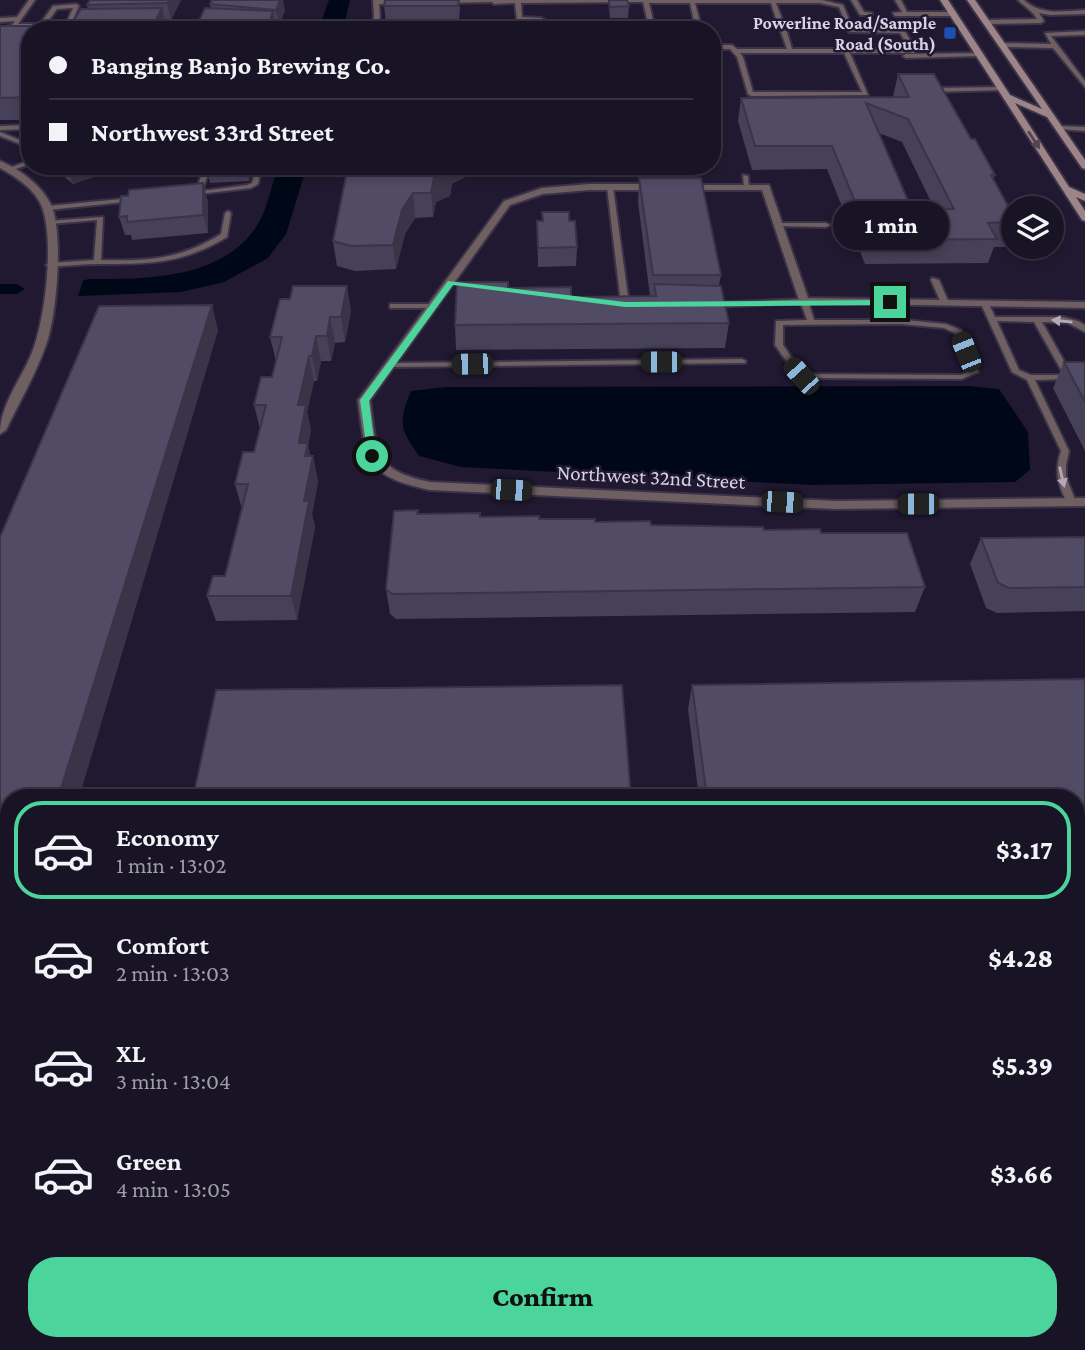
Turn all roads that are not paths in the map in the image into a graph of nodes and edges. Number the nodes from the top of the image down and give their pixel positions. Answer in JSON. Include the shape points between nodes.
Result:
{"nodes":[{"id":1,"x":32,"y":0,"type":"edge"},
{"id":2,"x":646,"y":0,"type":"edge"},
{"id":3,"x":855,"y":0,"type":"edge"},
{"id":4,"x":898,"y":0,"type":"edge"},
{"id":5,"x":944,"y":0,"type":"edge"},
{"id":6,"x":971,"y":0,"type":"edge"},
{"id":7,"x":1021,"y":0,"type":"edge"},
{"id":8,"x":376,"y":1,"type":"edge"},
{"id":9,"x":494,"y":1,"type":"edge"},
{"id":10,"x":692,"y":1,"type":"edge"},
{"id":11,"x":773,"y":1,"type":"edge"},
{"id":12,"x":412,"y":2,"type":"edge"},
{"id":13,"x":436,"y":2,"type":"edge"},
{"id":14,"x":518,"y":2,"type":"junction"},
{"id":15,"x":1036,"y":12,"type":"junction"},
{"id":16,"x":1085,"y":12,"type":"edge"},
{"id":17,"x":870,"y":14,"type":"dead end"},
{"id":18,"x":895,"y":14,"type":"dead end"},
{"id":19,"x":905,"y":14,"type":"junction"},
{"id":20,"x":953,"y":14,"type":"junction"},
{"id":21,"x":19,"y":19,"type":"junction"},
{"id":22,"x":779,"y":19,"type":"dead end"},
{"id":23,"x":0,"y":20,"type":"edge"},
{"id":24,"x":45,"y":21,"type":"edge"},
{"id":25,"x":70,"y":21,"type":"edge"},
{"id":26,"x":376,"y":21,"type":"edge"},
{"id":27,"x":548,"y":21,"type":"edge"},
{"id":28,"x":650,"y":21,"type":"edge"},
{"id":29,"x":697,"y":21,"type":"edge"},
{"id":30,"x":986,"y":22,"type":"junction"},
{"id":31,"x":14,"y":26,"type":"junction"},
{"id":32,"x":21,"y":26,"type":"edge"},
{"id":33,"x":0,"y":31,"type":"edge"},
{"id":34,"x":784,"y":32,"type":"dead end"},
{"id":35,"x":851,"y":32,"type":"junction"},
{"id":36,"x":1082,"y":33,"type":"edge"},
{"id":37,"x":1085,"y":40,"type":"edge"},
{"id":38,"x":1002,"y":45,"type":"junction"},
{"id":39,"x":1055,"y":46,"type":"junction"},
{"id":40,"x":721,"y":47,"type":"edge"},
{"id":41,"x":859,"y":50,"type":"junction"},
{"id":42,"x":734,"y":51,"type":"junction"},
{"id":43,"x":790,"y":51,"type":"junction"},
{"id":44,"x":846,"y":51,"type":"junction"},
{"id":45,"x":896,"y":51,"type":"junction"},
{"id":46,"x":980,"y":55,"type":"junction"},
{"id":47,"x":1085,"y":72,"type":"edge"},
{"id":48,"x":1076,"y":73,"type":"junction"},
{"id":49,"x":1085,"y":85,"type":"edge"},
{"id":50,"x":916,"y":90,"type":"edge"},
{"id":51,"x":1004,"y":93,"type":"junction"},
{"id":52,"x":1050,"y":116,"type":"junction"},
{"id":53,"x":21,"y":127,"type":"edge"},
{"id":54,"x":0,"y":128,"type":"edge"},
{"id":55,"x":1085,"y":128,"type":"edge"},
{"id":56,"x":1061,"y":131,"type":"junction"},
{"id":57,"x":0,"y":134,"type":"edge"},
{"id":58,"x":1085,"y":134,"type":"edge"},
{"id":59,"x":21,"y":142,"type":"edge"},
{"id":60,"x":1085,"y":166,"type":"edge"},
{"id":61,"x":5,"y":167,"type":"edge"},
{"id":62,"x":205,"y":175,"type":"edge"},
{"id":63,"x":257,"y":175,"type":"edge"},
{"id":64,"x":745,"y":176,"type":"dead end"},
{"id":65,"x":610,"y":187,"type":"junction"},
{"id":66,"x":662,"y":187,"type":"edge"},
{"id":67,"x":675,"y":187,"type":"edge"},
{"id":68,"x":747,"y":187,"type":"junction"},
{"id":69,"x":1065,"y":188,"type":"junction"},
{"id":70,"x":198,"y":193,"type":"junction"},
{"id":71,"x":184,"y":194,"type":"edge"},
{"id":72,"x":143,"y":198,"type":"edge"},
{"id":73,"x":1085,"y":198,"type":"edge"},
{"id":74,"x":48,"y":208,"type":"junction"},
{"id":75,"x":228,"y":213,"type":"dead end"},
{"id":76,"x":1085,"y":218,"type":"edge"},
{"id":77,"x":50,"y":222,"type":"junction"},
{"id":78,"x":778,"y":225,"type":"junction"},
{"id":79,"x":826,"y":225,"type":"dead end"},
{"id":80,"x":97,"y":262,"type":"junction"},
{"id":81,"x":50,"y":265,"type":"junction"},
{"id":82,"x":935,"y":280,"type":"dead end"},
{"id":83,"x":451,"y":283,"type":"junction"},
{"id":84,"x":464,"y":285,"type":"edge"},
{"id":85,"x":804,"y":301,"type":"junction"},
{"id":86,"x":612,"y":302,"type":"edge"},
{"id":87,"x":890,"y":302,"type":"junction"},
{"id":88,"x":945,"y":303,"type":"junction"},
{"id":89,"x":625,"y":304,"type":"junction"},
{"id":90,"x":639,"y":304,"type":"edge"},
{"id":91,"x":985,"y":304,"type":"junction"},
{"id":92,"x":705,"y":305,"type":"edge"},
{"id":93,"x":393,"y":306,"type":"dead end"},
{"id":94,"x":434,"y":306,"type":"junction"},
{"id":95,"x":1085,"y":306,"type":"edge"},
{"id":96,"x":992,"y":319,"type":"junction"},
{"id":97,"x":1037,"y":320,"type":"junction"},
{"id":98,"x":811,"y":322,"type":"junction"},
{"id":99,"x":901,"y":322,"type":"junction"},
{"id":100,"x":1085,"y":330,"type":"edge"},
{"id":101,"x":742,"y":361,"type":"dead end"},
{"id":102,"x":391,"y":365,"type":"junction"},
{"id":103,"x":1030,"y":378,"type":"junction"},
{"id":104,"x":0,"y":430,"type":"edge"},
{"id":105,"x":1071,"y":502,"type":"junction"},
{"id":106,"x":1085,"y":502,"type":"edge"}],
"edges":[{"from":1,"to":21,"type":"lane"},
{"from":2,"to":10,"type":"lane"},
{"from":2,"to":14,"type":"lane"},
{"from":2,"to":28,"type":"lane"},
{"from":3,"to":17,"type":"lane","via":[[862,14]]},
{"from":4,"to":19,"type":"lane"},
{"from":5,"to":20,"type":"main road"},
{"from":6,"to":30,"type":"main road"},
{"from":7,"to":15,"type":"lane"},
{"from":8,"to":12,"type":"lane"},
{"from":8,"to":26,"type":"lane"},
{"from":9,"to":13,"type":"lane"},
{"from":9,"to":14,"type":"lane"},
{"from":10,"to":11,"type":"lane"},
{"from":10,"to":29,"type":"lane"},
{"from":11,"to":22,"type":"lane"},
{"from":11,"to":35,"type":"lane","via":[[841,6]]},
{"from":14,"to":27,"type":"lane","via":[[519,19]]},
{"from":15,"to":16,"type":"lane"},
{"from":15,"to":30,"type":"lane","via":[[1041,21]]},
{"from":18,"to":19,"type":"lane"},
{"from":19,"to":20,"type":"lane"},
{"from":20,"to":46,"type":"main road"},
{"from":21,"to":23,"type":"lane"},
{"from":21,"to":31,"type":"lane"},
{"from":24,"to":25,"type":"lane","via":[[55,7],[76,6]]},
{"from":30,"to":38,"type":"main road"},
{"from":31,"to":32,"type":"lane"},
{"from":31,"to":33,"type":"lane"},
{"from":34,"to":43,"type":"lane"},
{"from":35,"to":41,"type":"lane"},
{"from":35,"to":45,"type":"lane","via":[[902,31],[914,51]]},
{"from":36,"to":37,"type":"lane"},
{"from":36,"to":39,"type":"lane","via":[[1046,34]]},
{"from":38,"to":39,"type":"lane"},
{"from":38,"to":52,"type":"main road"},
{"from":39,"to":48,"type":"lane"},
{"from":40,"to":42,"type":"lane"},
{"from":41,"to":44,"type":"lane"},
{"from":41,"to":45,"type":"lane"},
{"from":42,"to":43,"type":"lane"},
{"from":42,"to":44,"type":"lane","via":[[751,94],[866,94]]},
{"from":43,"to":44,"type":"lane"},
{"from":45,"to":46,"type":"lane","via":[[898,56]]},
{"from":46,"to":51,"type":"main road"},
{"from":47,"to":48,"type":"lane"},
{"from":48,"to":49,"type":"lane"},
{"from":50,"to":51,"type":"lane"},
{"from":51,"to":52,"type":"main road"},
{"from":51,"to":69,"type":"main road","one_way":true},
{"from":52,"to":56,"type":"main road"},
{"from":53,"to":54,"type":"lane"},
{"from":55,"to":56,"type":"lane"},
{"from":56,"to":58,"type":"lane"},
{"from":56,"to":60,"type":"main road"},
{"from":57,"to":59,"type":"lane"},
{"from":61,"to":74,"type":"street","via":[[32,185]]},
{"from":62,"to":70,"type":"lane"},
{"from":63,"to":70,"type":"lane","via":[[249,187]]},
{"from":64,"to":68,"type":"lane"},
{"from":65,"to":66,"type":"street"},
{"from":65,"to":83,"type":"street","via":[[542,191],[507,203]]},
{"from":65,"to":89,"type":"lane"},
{"from":67,"to":68,"type":"street"},
{"from":68,"to":78,"type":"street","via":[[766,187]]},
{"from":69,"to":73,"type":"main road"},
{"from":69,"to":76,"type":"main road"},
{"from":70,"to":71,"type":"lane"},
{"from":72,"to":74,"type":"lane"},
{"from":74,"to":77,"type":"street"},
{"from":75,"to":80,"type":"lane","via":[[224,235],[203,250],[170,260]]},
{"from":77,"to":80,"type":"lane","via":[[102,218]]},
{"from":77,"to":81,"type":"street"},
{"from":78,"to":79,"type":"lane"},
{"from":78,"to":85,"type":"street"},
{"from":80,"to":81,"type":"lane"},
{"from":81,"to":104,"type":"street","via":[[45,334]]},
{"from":82,"to":88,"type":"lane"},
{"from":83,"to":84,"type":"lane"},
{"from":83,"to":94,"type":"street"},
{"from":85,"to":87,"type":"street"},
{"from":85,"to":92,"type":"lane"},
{"from":85,"to":98,"type":"lane"},
{"from":86,"to":89,"type":"lane"},
{"from":87,"to":88,"type":"street"},
{"from":87,"to":99,"type":"lane"},
{"from":88,"to":91,"type":"street"},
{"from":89,"to":90,"type":"lane"},
{"from":91,"to":95,"type":"street"},
{"from":91,"to":96,"type":"lane"},
{"from":93,"to":94,"type":"lane"},
{"from":94,"to":102,"type":"street"},
{"from":96,"to":97,"type":"lane"},
{"from":96,"to":103,"type":"lane","via":[[1016,373]]},
{"from":100,"to":97,"type":"lane","one_way":true,"via":[[1073,321]]},
{"from":97,"to":103,"type":"lane","via":[[1073,376]]},
{"from":98,"to":99,"type":"lane"},
{"from":98,"to":99,"type":"lane","via":[[779,323],[779,345],[801,376],[961,377],[974,372],[957,332],[946,326]]},
{"from":101,"to":102,"type":"lane"},
{"from":102,"to":105,"type":"street","name":"Northwest 32nd Street","via":[[364,400],[372,456],[386,474],[405,482],[836,505]]},
{"from":103,"to":105,"type":"lane","one_way":true,"via":[[1065,451],[1059,466]]},
{"from":105,"to":106,"type":"street","name":"Northwest 32nd Street"}]}
